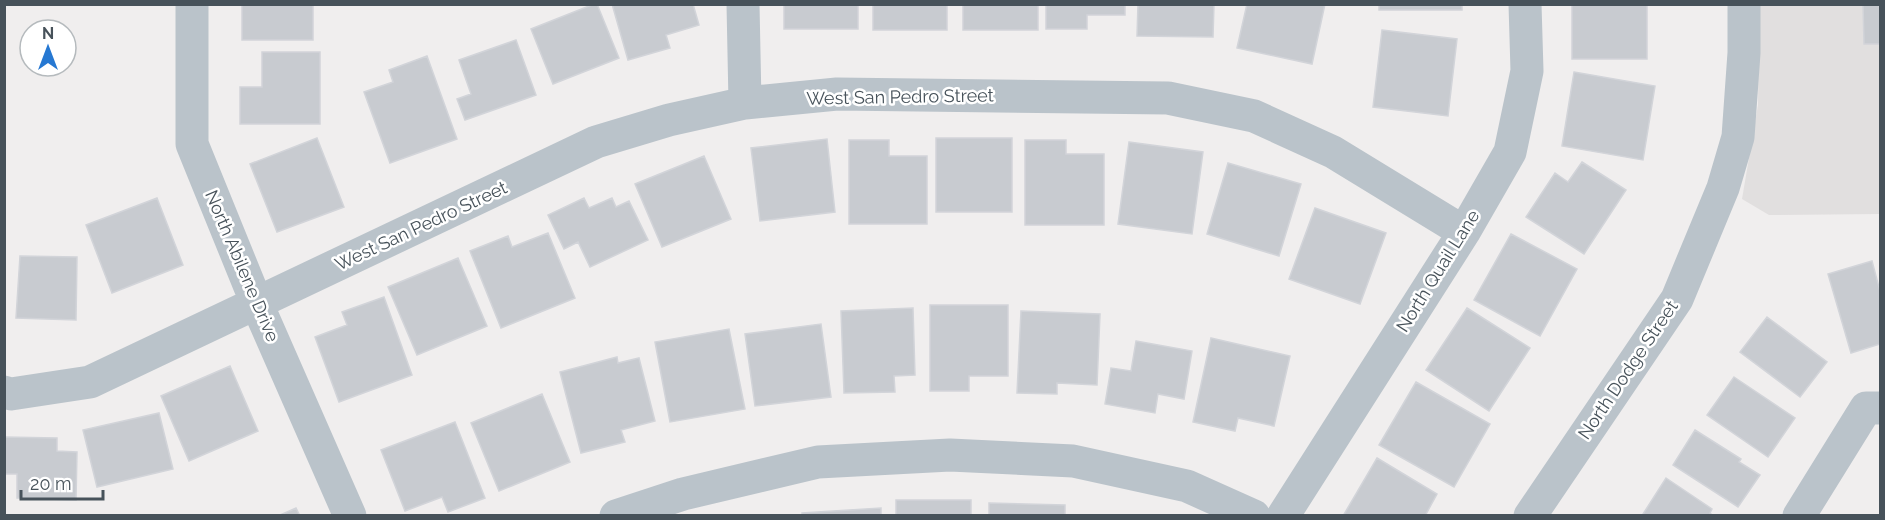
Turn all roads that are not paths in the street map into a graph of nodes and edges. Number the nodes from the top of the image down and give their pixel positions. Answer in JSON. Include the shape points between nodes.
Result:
{"nodes":[{"id":1,"x":192,"y":4,"type":"edge"},
{"id":2,"x":743,"y":4,"type":"edge"},
{"id":3,"x":1525,"y":4,"type":"edge"},
{"id":4,"x":1744,"y":4,"type":"edge"},
{"id":5,"x":745,"y":103,"type":"junction"},
{"id":6,"x":1464,"y":232,"type":"junction"},
{"id":7,"x":257,"y":304,"type":"junction"},
{"id":8,"x":4,"y":392,"type":"edge"},
{"id":9,"x":1873,"y":408,"type":"edge"},
{"id":10,"x":350,"y":516,"type":"edge"},
{"id":11,"x":616,"y":516,"type":"edge"},
{"id":12,"x":1254,"y":516,"type":"edge"},
{"id":13,"x":1283,"y":516,"type":"edge"},
{"id":14,"x":1530,"y":516,"type":"edge"},
{"id":15,"x":1799,"y":516,"type":"edge"}],
"edges":[{"from":1,"to":7,"type":"street","name":"North Abilene Drive","via":[[192,144]]},
{"from":2,"to":5,"type":"street"},
{"from":3,"to":6,"type":"street","name":"North Quail Lane","via":[[1527,71],[1510,152]]},
{"from":4,"to":14,"type":"street","name":"North Dodge Street","via":[[1738,137],[1724,188],[1677,299]]},
{"from":5,"to":6,"type":"street","name":"West San Pedro Street","via":[[837,93],[1168,98],[1254,116],[1333,152]]},
{"from":5,"to":7,"type":"street","name":"West San Pedro Street","via":[[596,142]]},
{"from":6,"to":13,"type":"street","name":"North Quail Lane"},
{"from":7,"to":8,"type":"street","name":"West San Pedro Street","via":[[90,382]]},
{"from":7,"to":10,"type":"street","name":"North Abilene Drive"},
{"from":9,"to":15,"type":"street"},
{"from":11,"to":12,"type":"street","via":[[683,494],[818,462],[950,455],[1073,461],[1188,486]]}]}
